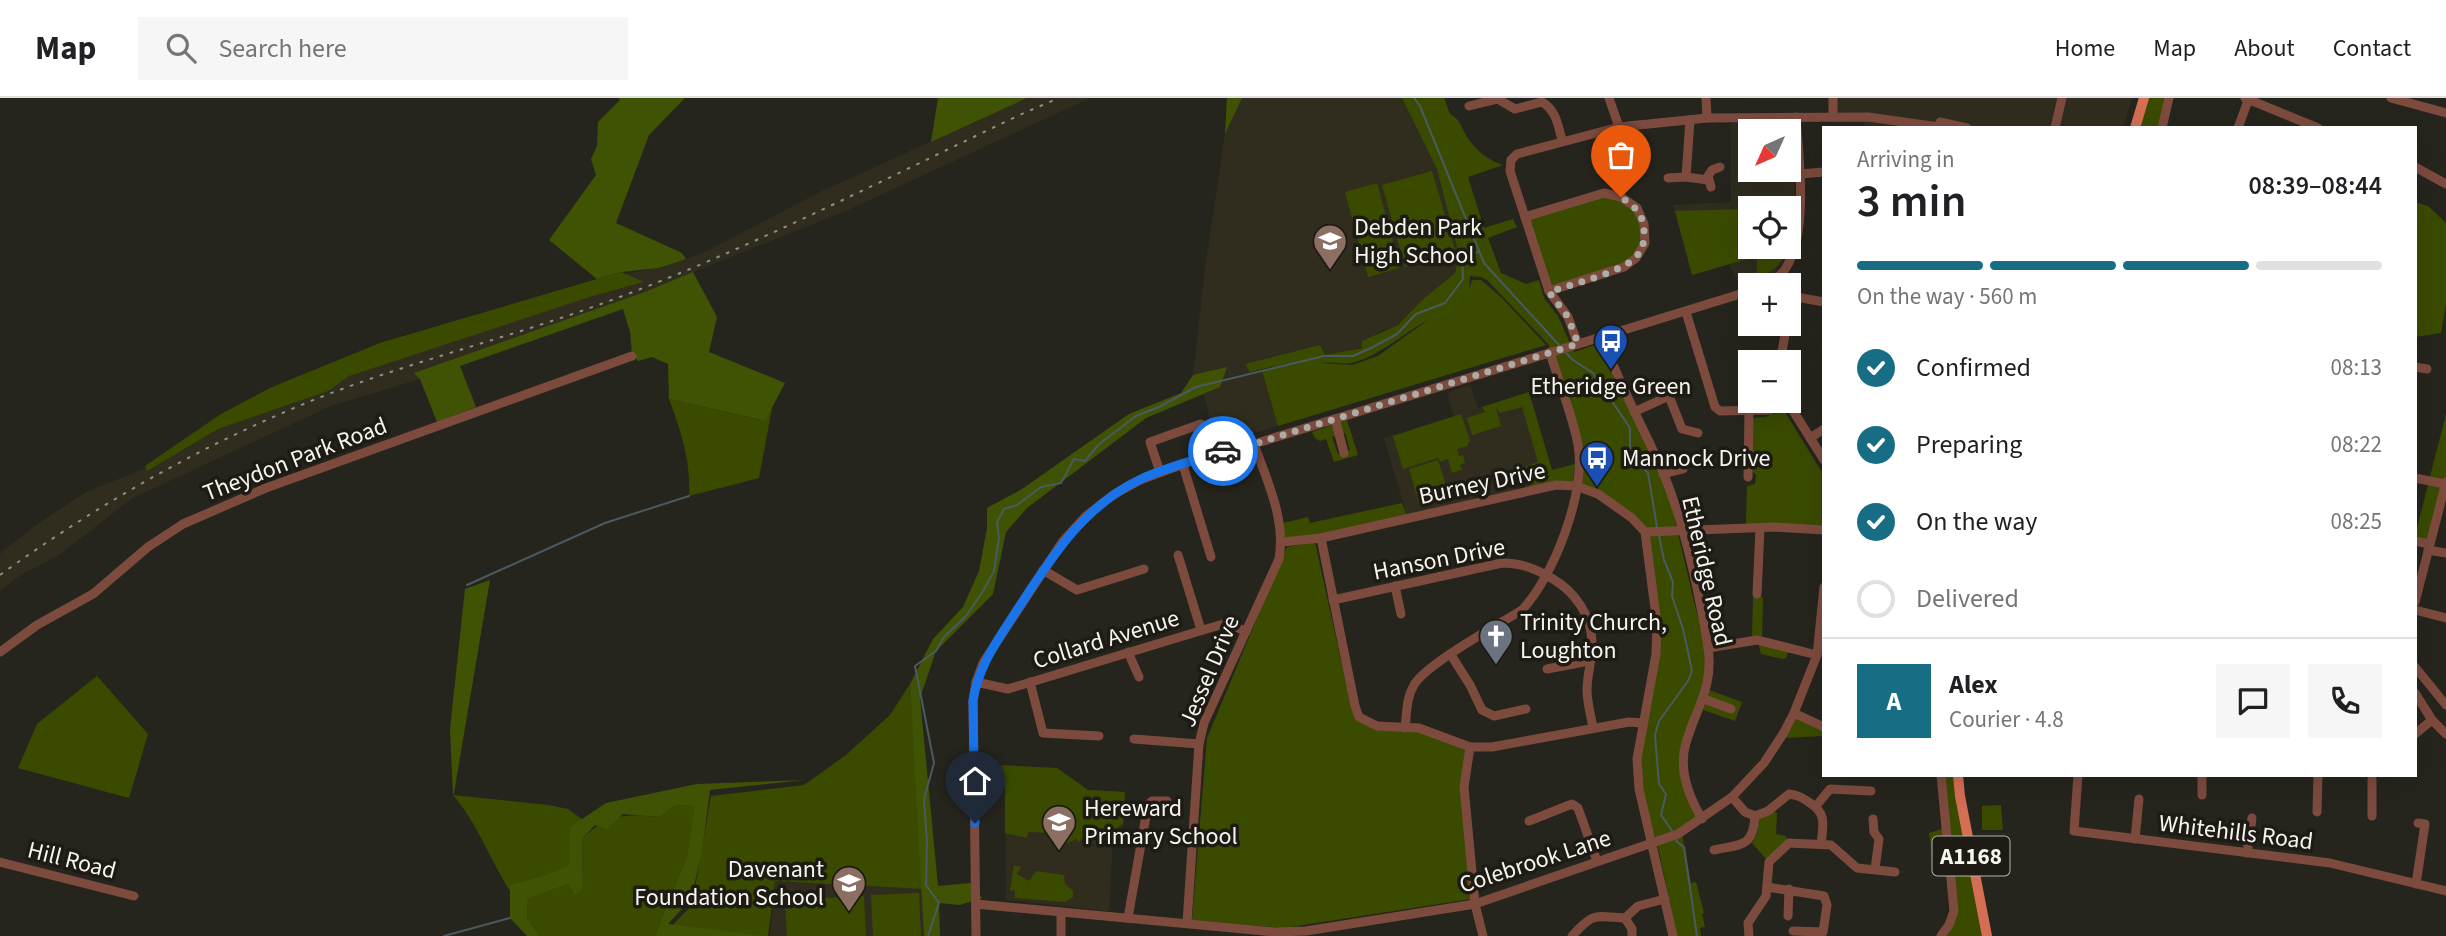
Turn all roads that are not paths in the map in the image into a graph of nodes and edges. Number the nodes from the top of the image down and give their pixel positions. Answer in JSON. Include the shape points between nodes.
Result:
{"nodes":[{"id":1,"x":1609,"y":98,"type":"edge"},
{"id":2,"x":1706,"y":98,"type":"edge"},
{"id":3,"x":1833,"y":98,"type":"edge"},
{"id":4,"x":2062,"y":98,"type":"edge"},
{"id":5,"x":2144,"y":98,"type":"edge"},
{"id":6,"x":2169,"y":98,"type":"edge"},
{"id":7,"x":2248,"y":98,"type":"edge"},
{"id":8,"x":2391,"y":98,"type":"edge"},
{"id":9,"x":1469,"y":106,"type":"dead end"},
{"id":10,"x":2446,"y":113,"type":"edge"},
{"id":11,"x":1833,"y":114,"type":"junction"},
{"id":12,"x":1797,"y":117,"type":"joint"},
{"id":13,"x":1707,"y":118,"type":"junction"},
{"id":14,"x":1690,"y":120,"type":"junction"},
{"id":15,"x":1933,"y":126,"type":"edge"},
{"id":16,"x":1956,"y":126,"type":"edge"},
{"id":17,"x":2055,"y":126,"type":"edge"},
{"id":18,"x":2136,"y":126,"type":"edge"},
{"id":19,"x":2162,"y":126,"type":"edge"},
{"id":20,"x":2239,"y":126,"type":"edge"},
{"id":21,"x":2313,"y":126,"type":"edge"},
{"id":22,"x":1619,"y":127,"type":"junction"},
{"id":23,"x":1562,"y":140,"type":"junction"},
{"id":24,"x":1720,"y":167,"type":"dead end"},
{"id":25,"x":2417,"y":168,"type":"edge"},
{"id":26,"x":1822,"y":172,"type":"edge"},
{"id":27,"x":1801,"y":174,"type":"edge"},
{"id":28,"x":1686,"y":177,"type":"junction"},
{"id":29,"x":1668,"y":178,"type":"dead end"},
{"id":30,"x":1799,"y":182,"type":"edge"},
{"id":31,"x":2446,"y":184,"type":"edge"},
{"id":32,"x":1525,"y":218,"type":"junction"},
{"id":33,"x":1782,"y":273,"type":"edge"},
{"id":34,"x":1549,"y":292,"type":"junction"},
{"id":35,"x":1738,"y":295,"type":"edge"},
{"id":36,"x":1801,"y":298,"type":"edge"},
{"id":37,"x":1822,"y":302,"type":"edge"},
{"id":38,"x":1686,"y":312,"type":"junction"},
{"id":39,"x":1602,"y":337,"type":"junction"},
{"id":40,"x":1578,"y":344,"type":"junction"},
{"id":41,"x":1557,"y":350,"type":"junction"},
{"id":42,"x":632,"y":356,"type":"dead end"},
{"id":43,"x":2417,"y":367,"type":"edge"},
{"id":44,"x":2427,"y":369,"type":"dead end"},
{"id":45,"x":1738,"y":411,"type":"edge"},
{"id":46,"x":1634,"y":412,"type":"junction"},
{"id":47,"x":1749,"y":413,"type":"edge"},
{"id":48,"x":1794,"y":413,"type":"edge"},
{"id":49,"x":1335,"y":419,"type":"junction"},
{"id":50,"x":1822,"y":430,"type":"edge"},
{"id":51,"x":1698,"y":433,"type":"dead end"},
{"id":52,"x":1810,"y":438,"type":"junction"},
{"id":53,"x":1254,"y":444,"type":"junction"},
{"id":54,"x":1209,"y":446,"type":"dead end"},
{"id":55,"x":1344,"y":453,"type":"dead end"},
{"id":56,"x":1822,"y":457,"type":"edge"},
{"id":57,"x":1183,"y":465,"type":"junction"},
{"id":58,"x":1683,"y":469,"type":"dead end"},
{"id":59,"x":1160,"y":472,"type":"junction"},
{"id":60,"x":1663,"y":474,"type":"junction"},
{"id":61,"x":1748,"y":477,"type":"dead end"},
{"id":62,"x":2417,"y":478,"type":"edge"},
{"id":63,"x":2446,"y":483,"type":"edge"},
{"id":64,"x":1576,"y":486,"type":"junction"},
{"id":65,"x":2444,"y":496,"type":"edge"},
{"id":66,"x":1760,"y":528,"type":"junction"},
{"id":67,"x":1822,"y":530,"type":"edge"},
{"id":68,"x":1683,"y":531,"type":"junction"},
{"id":69,"x":1654,"y":533,"type":"junction"},
{"id":70,"x":1321,"y":538,"type":"junction"},
{"id":71,"x":1282,"y":542,"type":"junction"},
{"id":72,"x":2417,"y":542,"type":"edge"},
{"id":73,"x":2428,"y":547,"type":"junction"},
{"id":74,"x":2446,"y":553,"type":"edge"},
{"id":75,"x":1178,"y":555,"type":"dead end"},
{"id":76,"x":1210,"y":557,"type":"dead end"},
{"id":77,"x":1144,"y":569,"type":"dead end"},
{"id":78,"x":1043,"y":570,"type":"junction"},
{"id":79,"x":1546,"y":575,"type":"junction"},
{"id":80,"x":1395,"y":586,"type":"junction"},
{"id":81,"x":2417,"y":593,"type":"edge"},
{"id":82,"x":1757,"y":594,"type":"dead end"},
{"id":83,"x":1333,"y":600,"type":"junction"},
{"id":84,"x":2417,"y":611,"type":"edge"},
{"id":85,"x":1822,"y":612,"type":"edge"},
{"id":86,"x":1401,"y":614,"type":"dead end"},
{"id":87,"x":2446,"y":618,"type":"edge"},
{"id":88,"x":1201,"y":630,"type":"junction"},
{"id":89,"x":1246,"y":632,"type":"junction"},
{"id":90,"x":1708,"y":648,"type":"junction"},
{"id":91,"x":0,"y":652,"type":"edge"},
{"id":92,"x":1128,"y":652,"type":"junction"},
{"id":93,"x":1451,"y":655,"type":"junction"},
{"id":94,"x":1817,"y":655,"type":"junction"},
{"id":95,"x":1589,"y":661,"type":"junction"},
{"id":96,"x":1548,"y":669,"type":"dead end"},
{"id":97,"x":2417,"y":669,"type":"edge"},
{"id":98,"x":1139,"y":677,"type":"dead end"},
{"id":99,"x":976,"y":682,"type":"junction"},
{"id":100,"x":1030,"y":682,"type":"junction"},
{"id":101,"x":2417,"y":696,"type":"edge"},
{"id":102,"x":1704,"y":699,"type":"junction"},
{"id":103,"x":2446,"y":705,"type":"edge"},
{"id":104,"x":1526,"y":709,"type":"dead end"},
{"id":105,"x":1731,"y":709,"type":"dead end"},
{"id":106,"x":1794,"y":713,"type":"junction"},
{"id":107,"x":2432,"y":720,"type":"junction"},
{"id":108,"x":1643,"y":723,"type":"junction"},
{"id":109,"x":1822,"y":726,"type":"edge"},
{"id":110,"x":1405,"y":728,"type":"junction"},
{"id":111,"x":1593,"y":728,"type":"junction"},
{"id":112,"x":2417,"y":732,"type":"edge"},
{"id":113,"x":2446,"y":734,"type":"edge"},
{"id":114,"x":1099,"y":736,"type":"dead end"},
{"id":115,"x":1134,"y":739,"type":"dead end"},
{"id":116,"x":1199,"y":744,"type":"junction"},
{"id":117,"x":1470,"y":747,"type":"junction"},
{"id":118,"x":1941,"y":777,"type":"edge"},
{"id":119,"x":1958,"y":777,"type":"edge"},
{"id":120,"x":2078,"y":777,"type":"edge"},
{"id":121,"x":2202,"y":777,"type":"edge"},
{"id":122,"x":2318,"y":777,"type":"edge"},
{"id":123,"x":2372,"y":777,"type":"edge"},
{"id":124,"x":1866,"y":794,"type":"dead end"},
{"id":125,"x":2202,"y":795,"type":"dead end"},
{"id":126,"x":1732,"y":797,"type":"junction"},
{"id":127,"x":2139,"y":799,"type":"dead end"},
{"id":128,"x":1138,"y":800,"type":"dead end"},
{"id":129,"x":1167,"y":801,"type":"dead end"},
{"id":130,"x":1148,"y":806,"type":"junction"},
{"id":131,"x":1816,"y":806,"type":"junction"},
{"id":132,"x":2317,"y":812,"type":"dead end"},
{"id":133,"x":2372,"y":816,"type":"dead end"},
{"id":134,"x":1755,"y":817,"type":"junction"},
{"id":135,"x":2252,"y":818,"type":"dead end"},
{"id":136,"x":1702,"y":819,"type":"junction"},
{"id":137,"x":1873,"y":819,"type":"dead end"},
{"id":138,"x":1529,"y":821,"type":"dead end"},
{"id":139,"x":2418,"y":823,"type":"dead end"},
{"id":140,"x":2135,"y":839,"type":"junction"},
{"id":141,"x":1651,"y":844,"type":"junction"},
{"id":142,"x":1821,"y":844,"type":"junction"},
{"id":143,"x":1714,"y":850,"type":"dead end"},
{"id":144,"x":2247,"y":853,"type":"junction"},
{"id":145,"x":1597,"y":861,"type":"junction"},
{"id":146,"x":0,"y":862,"type":"edge"},
{"id":147,"x":1875,"y":869,"type":"junction"},
{"id":148,"x":1895,"y":872,"type":"dead end"},
{"id":149,"x":2416,"y":884,"type":"junction"},
{"id":150,"x":1767,"y":887,"type":"junction"},
{"id":151,"x":1789,"y":889,"type":"junction"},
{"id":152,"x":2446,"y":891,"type":"edge"},
{"id":153,"x":134,"y":896,"type":"dead end"},
{"id":154,"x":1665,"y":899,"type":"junction"},
{"id":155,"x":976,"y":904,"type":"junction"},
{"id":156,"x":1475,"y":904,"type":"junction"},
{"id":157,"x":1061,"y":912,"type":"junction"},
{"id":158,"x":1787,"y":916,"type":"dead end"},
{"id":159,"x":1128,"y":918,"type":"junction"},
{"id":160,"x":1625,"y":918,"type":"junction"},
{"id":161,"x":1188,"y":924,"type":"junction"},
{"id":162,"x":1793,"y":931,"type":"dead end"},
{"id":163,"x":976,"y":936,"type":"edge"},
{"id":164,"x":1061,"y":936,"type":"edge"},
{"id":165,"x":1188,"y":936,"type":"edge"},
{"id":166,"x":1483,"y":936,"type":"edge"},
{"id":167,"x":1572,"y":936,"type":"edge"},
{"id":168,"x":1632,"y":936,"type":"edge"},
{"id":169,"x":1674,"y":936,"type":"edge"},
{"id":170,"x":1749,"y":936,"type":"edge"},
{"id":171,"x":1941,"y":936,"type":"edge"},
{"id":172,"x":1987,"y":936,"type":"edge"}],
"edges":[{"from":1,"to":22,"type":"street"},
{"from":2,"to":13,"type":"street"},
{"from":3,"to":11,"type":"street"},
{"from":4,"to":17,"type":"street"},
{"from":5,"to":18,"type":"main road"},
{"from":6,"to":19,"type":"street"},
{"from":7,"to":20,"type":"street"},
{"from":7,"to":21,"type":"street"},
{"from":8,"to":10,"type":"street"},
{"from":9,"to":23,"type":"street","via":[[1498,99],[1515,109],[1542,102],[1554,113]]},
{"from":11,"to":12,"type":"street"},
{"from":11,"to":15,"type":"street"},
{"from":11,"to":16,"type":"street","via":[[1904,116]]},
{"from":12,"to":13,"type":"street"},
{"from":13,"to":14,"type":"street"},
{"from":14,"to":22,"type":"street"},
{"from":14,"to":28,"type":"street"},
{"from":22,"to":23,"type":"street"},
{"from":23,"to":32,"type":"street","via":[[1511,160],[1510,171]]},
{"from":24,"to":28,"type":"street","via":[[1712,170],[1709,184]]},
{"from":25,"to":31,"type":"street"},
{"from":26,"to":27,"type":"street"},
{"from":28,"to":29,"type":"street"},
{"from":30,"to":33,"type":"street","via":[[1800,231]]},
{"from":32,"to":34,"type":"street"},
{"from":32,"to":34,"type":"street","via":[[1604,193],[1637,208],[1644,224],[1644,243],[1636,258],[1623,267]]},
{"from":34,"to":40,"type":"street","via":[[1568,317]]},
{"from":35,"to":38,"type":"street"},
{"from":36,"to":37,"type":"street"},
{"from":38,"to":39,"type":"street"},
{"from":38,"to":45,"type":"street","via":[[1715,407]]},
{"from":39,"to":40,"type":"street"},
{"from":39,"to":46,"type":"street","name":"Etheridge Road"},
{"from":40,"to":41,"type":"street"},
{"from":41,"to":49,"type":"street"},
{"from":41,"to":64,"type":"street","via":[[1578,446]]},
{"from":42,"to":91,"type":"street","name":"Theydon Park Road","via":[[279,483],[190,521],[148,547],[93,594]]},
{"from":43,"to":44,"type":"street"},
{"from":46,"to":51,"type":"street","via":[[1669,396],[1682,429]]},
{"from":46,"to":60,"type":"street","name":"Etheridge Road"},
{"from":47,"to":61,"type":"street"},
{"from":48,"to":52,"type":"street"},
{"from":49,"to":53,"type":"street"},
{"from":49,"to":55,"type":"street"},
{"from":50,"to":52,"type":"street"},
{"from":52,"to":56,"type":"street"},
{"from":53,"to":57,"type":"street","via":[[1238,444]]},
{"from":53,"to":71,"type":"street","name":"Jessel Drive","via":[[1282,527]]},
{"from":54,"to":59,"type":"street","via":[[1201,424],[1150,442]]},
{"from":57,"to":59,"type":"street"},
{"from":57,"to":76,"type":"street"},
{"from":58,"to":60,"type":"street"},
{"from":59,"to":78,"type":"street","via":[[1113,495],[1086,516]]},
{"from":60,"to":68,"type":"street","name":"Etheridge Road"},
{"from":62,"to":63,"type":"street"},
{"from":63,"to":65,"type":"street"},
{"from":64,"to":69,"type":"street","name":"Burney Drive","via":[[1598,494]]},
{"from":64,"to":70,"type":"street","name":"Burney Drive","via":[[1556,485]]},
{"from":64,"to":79,"type":"street","via":[[1569,523]]},
{"from":65,"to":73,"type":"street"},
{"from":66,"to":67,"type":"street"},
{"from":66,"to":68,"type":"street"},
{"from":66,"to":82,"type":"street"},
{"from":68,"to":69,"type":"street"},
{"from":68,"to":90,"type":"street","name":"Etheridge Road"},
{"from":69,"to":108,"type":"street","via":[[1656,654]]},
{"from":70,"to":71,"type":"street","name":"Burney Drive"},
{"from":70,"to":83,"type":"street"},
{"from":71,"to":89,"type":"street","name":"Jessel Drive","via":[[1279,559]]},
{"from":72,"to":73,"type":"street"},
{"from":73,"to":74,"type":"street"},
{"from":73,"to":81,"type":"street"},
{"from":75,"to":88,"type":"street"},
{"from":77,"to":78,"type":"street","via":[[1077,590]]},
{"from":78,"to":99,"type":"street","via":[[983,663]]},
{"from":79,"to":80,"type":"street","name":"Hanson Drive","via":[[1518,563],[1502,563]]},
{"from":79,"to":93,"type":"street","via":[[1522,610]]},
{"from":79,"to":95,"type":"street","name":"Hanson Drive","via":[[1565,586],[1589,621]]},
{"from":80,"to":83,"type":"street","name":"Hanson Drive"},
{"from":80,"to":86,"type":"street"},
{"from":83,"to":110,"type":"street","via":[[1359,717],[1377,726]]},
{"from":84,"to":87,"type":"street"},
{"from":85,"to":94,"type":"street","name":"Colebrook Lane"},
{"from":88,"to":89,"type":"street","name":"Collard Avenue","via":[[1223,624]]},
{"from":88,"to":92,"type":"street","name":"Collard Avenue"},
{"from":89,"to":116,"type":"street","name":"Jessel Drive","via":[[1211,705]]},
{"from":90,"to":94,"type":"street","via":[[1756,640]]},
{"from":90,"to":102,"type":"street","name":"Etheridge Road"},
{"from":92,"to":98,"type":"street"},
{"from":92,"to":100,"type":"street","name":"Collard Avenue"},
{"from":93,"to":104,"type":"street","via":[[1482,710],[1494,716]]},
{"from":93,"to":110,"type":"street","via":[[1415,682]]},
{"from":94,"to":106,"type":"street","name":"Colebrook Lane"},
{"from":95,"to":96,"type":"street"},
{"from":95,"to":111,"type":"street","name":"Hanson Drive","via":[[1587,692]]},
{"from":97,"to":103,"type":"street"},
{"from":99,"to":100,"type":"street","name":"Collard Avenue","via":[[1008,689]]},
{"from":99,"to":155,"type":"street"},
{"from":100,"to":114,"type":"street","via":[[1043,733]]},
{"from":101,"to":107,"type":"street"},
{"from":102,"to":105,"type":"street"},
{"from":102,"to":136,"type":"street","name":"Etheridge Road","via":[[1685,745],[1684,760],[1689,794]]},
{"from":106,"to":109,"type":"street"},
{"from":106,"to":126,"type":"street","name":"Colebrook Lane","via":[[1764,763]]},
{"from":107,"to":112,"type":"street"},
{"from":107,"to":113,"type":"street"},
{"from":108,"to":111,"type":"street"},
{"from":108,"to":141,"type":"street","via":[[1637,759]]},
{"from":110,"to":117,"type":"street","via":[[1426,730]]},
{"from":111,"to":117,"type":"street"},
{"from":115,"to":116,"type":"street"},
{"from":116,"to":161,"type":"street","name":"Jessel Drive"},
{"from":117,"to":156,"type":"street","via":[[1465,787]]},
{"from":118,"to":171,"type":"street","via":[[1954,911]]},
{"from":119,"to":172,"type":"main road","number":"A1168"},
{"from":120,"to":140,"type":"street","name":"Whitehills Road","via":[[2074,831]]},
{"from":121,"to":125,"type":"street"},
{"from":122,"to":132,"type":"street"},
{"from":123,"to":133,"type":"street"},
{"from":124,"to":131,"type":"street","via":[[1830,789]]},
{"from":126,"to":134,"type":"street"},
{"from":126,"to":136,"type":"street","name":"Colebrook Lane"},
{"from":127,"to":140,"type":"street"},
{"from":128,"to":130,"type":"street"},
{"from":129,"to":130,"type":"street","via":[[1152,801]]},
{"from":130,"to":159,"type":"street"},
{"from":131,"to":134,"type":"street","via":[[1789,794]]},
{"from":131,"to":142,"type":"street","via":[[1823,818]]},
{"from":134,"to":143,"type":"street","via":[[1750,840]]},
{"from":135,"to":144,"type":"street"},
{"from":136,"to":141,"type":"street","name":"Colebrook Lane"},
{"from":137,"to":147,"type":"street","via":[[1879,839]]},
{"from":138,"to":145,"type":"street","via":[[1572,804],[1578,808]]},
{"from":139,"to":149,"type":"street","via":[[2425,824]]},
{"from":140,"to":144,"type":"street","name":"Whitehills Road"},
{"from":141,"to":145,"type":"street","name":"Colebrook Lane"},
{"from":141,"to":154,"type":"street"},
{"from":142,"to":147,"type":"street","via":[[1839,850],[1857,868]]},
{"from":142,"to":150,"type":"street","via":[[1784,846],[1769,862]]},
{"from":144,"to":149,"type":"street","name":"Whitehills Road","via":[[2330,863]]},
{"from":145,"to":156,"type":"street","name":"Colebrook Lane"},
{"from":146,"to":153,"type":"street","name":"Hill Road"},
{"from":147,"to":148,"type":"street"},
{"from":149,"to":152,"type":"street","name":"Whitehills Road"},
{"from":150,"to":151,"type":"street"},
{"from":150,"to":170,"type":"street","via":[[1748,923]]},
{"from":151,"to":158,"type":"street"},
{"from":151,"to":162,"type":"street","via":[[1824,895],[1827,905],[1824,932]]},
{"from":154,"to":160,"type":"street","via":[[1638,906]]},
{"from":154,"to":169,"type":"street"},
{"from":155,"to":157,"type":"street","name":"Colebrook Lane"},
{"from":155,"to":163,"type":"street"},
{"from":156,"to":161,"type":"street","name":"Colebrook Lane","via":[[1306,931]]},
{"from":156,"to":166,"type":"street"},
{"from":157,"to":159,"type":"street","name":"Colebrook Lane"},
{"from":157,"to":164,"type":"street"},
{"from":159,"to":161,"type":"street","name":"Colebrook Lane"},
{"from":160,"to":167,"type":"street","via":[[1594,916]]},
{"from":160,"to":168,"type":"street"},
{"from":161,"to":165,"type":"street","name":"Jessel Drive"}]}
